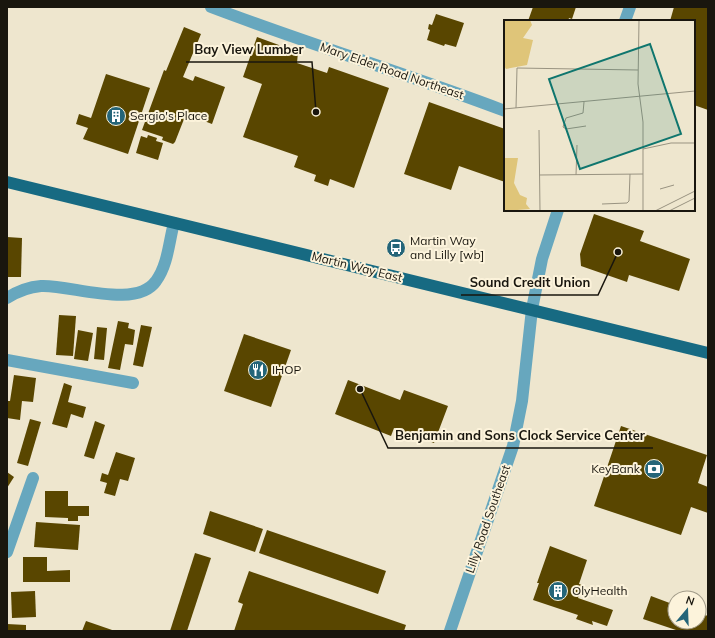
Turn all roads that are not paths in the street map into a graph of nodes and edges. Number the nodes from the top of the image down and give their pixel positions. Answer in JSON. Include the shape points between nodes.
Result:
{"nodes":[{"id":1,"x":211,"y":7,"type":"edge"},
{"id":2,"x":630,"y":7,"type":"edge"},
{"id":3,"x":625,"y":20,"type":"edge"},
{"id":4,"x":504,"y":111,"type":"edge"},
{"id":5,"x":7,"y":182,"type":"edge"},
{"id":6,"x":558,"y":211,"type":"edge"},
{"id":7,"x":174,"y":223,"type":"junction"},
{"id":8,"x":7,"y":298,"type":"edge"},
{"id":9,"x":532,"y":309,"type":"junction"},
{"id":10,"x":708,"y":353,"type":"edge"},
{"id":11,"x":7,"y":360,"type":"edge"},
{"id":12,"x":133,"y":383,"type":"dead end"},
{"id":13,"x":33,"y":478,"type":"dead end"},
{"id":14,"x":7,"y":552,"type":"edge"},
{"id":15,"x":450,"y":631,"type":"edge"}],
"edges":[{"from":1,"to":4,"type":"street","name":"Mary Elder Road Northeast"},
{"from":2,"to":3,"type":"street"},
{"from":5,"to":7,"type":"main road","name":"Martin Way East"},
{"from":6,"to":9,"type":"street","name":"Lilly Road Southeast","via":[[542,259]]},
{"from":7,"to":8,"type":"street","via":[[163,267],[156,282],[141,292],[97,294],[43,286],[24,288]]},
{"from":7,"to":9,"type":"main road","name":"Martin Way East"},
{"from":9,"to":10,"type":"main road","name":"Martin Way East"},
{"from":9,"to":15,"type":"street","name":"Lilly Road Southeast","via":[[522,401],[513,446]]},
{"from":11,"to":12,"type":"street"},
{"from":13,"to":14,"type":"street"}]}
